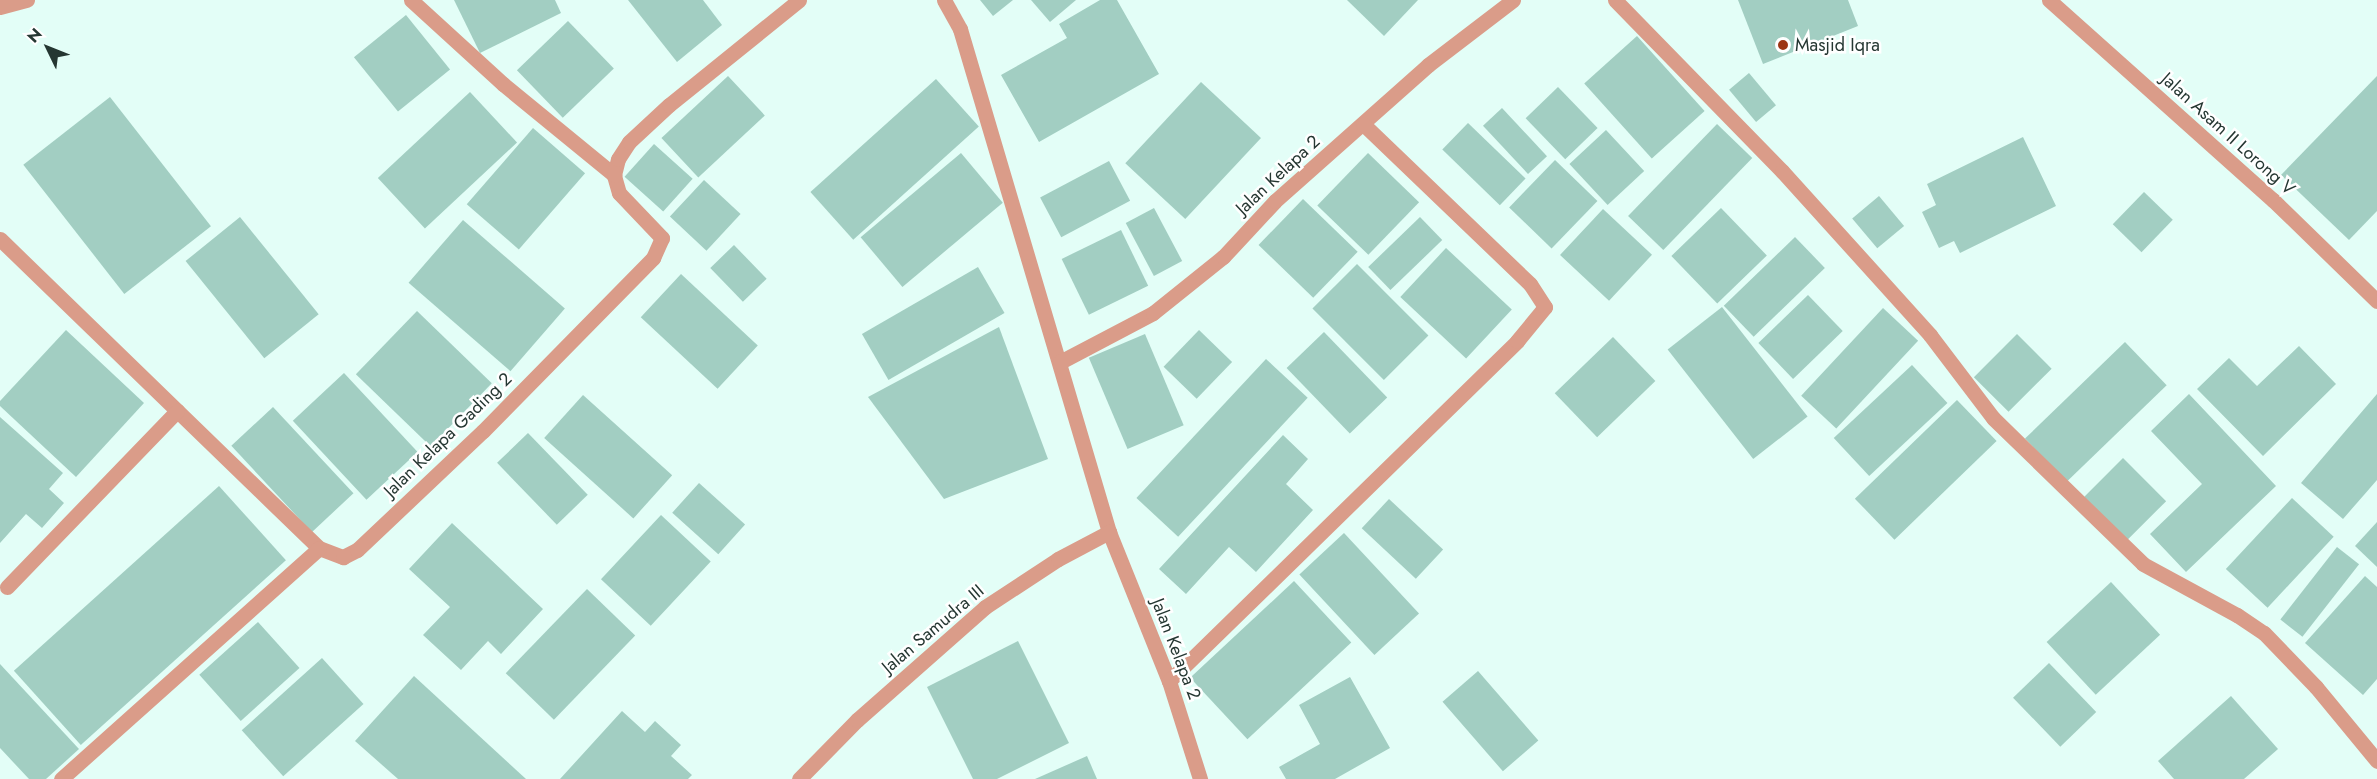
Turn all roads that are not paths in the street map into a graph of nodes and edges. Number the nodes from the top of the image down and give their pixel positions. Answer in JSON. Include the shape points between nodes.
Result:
{"nodes":[{"id":1,"x":27,"y":0,"type":"edge"},
{"id":2,"x":411,"y":0,"type":"edge"},
{"id":3,"x":799,"y":0,"type":"edge"},
{"id":4,"x":944,"y":0,"type":"edge"},
{"id":5,"x":1513,"y":0,"type":"edge"},
{"id":6,"x":1615,"y":0,"type":"edge"},
{"id":7,"x":2049,"y":0,"type":"edge"},
{"id":8,"x":0,"y":7,"type":"edge"},
{"id":9,"x":1363,"y":124,"type":"junction"},
{"id":10,"x":614,"y":175,"type":"junction"},
{"id":11,"x":0,"y":239,"type":"edge"},
{"id":12,"x":2377,"y":301,"type":"edge"},
{"id":13,"x":1060,"y":362,"type":"junction"},
{"id":14,"x":177,"y":411,"type":"junction"},
{"id":15,"x":1109,"y":532,"type":"junction"},
{"id":16,"x":319,"y":548,"type":"junction"},
{"id":17,"x":7,"y":588,"type":"dead end"},
{"id":18,"x":1169,"y":681,"type":"junction"},
{"id":19,"x":2377,"y":761,"type":"edge"},
{"id":20,"x":61,"y":779,"type":"edge"},
{"id":21,"x":799,"y":779,"type":"edge"},
{"id":22,"x":1200,"y":779,"type":"edge"}],
"edges":[{"from":1,"to":8,"type":"street"},
{"from":2,"to":10,"type":"street"},
{"from":3,"to":10,"type":"street","via":[[629,142]]},
{"from":4,"to":13,"type":"street","name":"Jalan Kelapa 2","via":[[960,29]]},
{"from":5,"to":9,"type":"street","name":"Jalan Kelapa 2","via":[[1428,65]]},
{"from":6,"to":19,"type":"street","via":[[1782,171],[1930,335],[1994,418],[2143,564],[2264,633],[2316,687]]},
{"from":7,"to":12,"type":"street","name":"Jalan Asam II Lorong V","via":[[2272,200]]},
{"from":9,"to":13,"type":"street","name":"Jalan Kelapa 2","via":[[1275,201],[1223,256],[1154,314]]},
{"from":9,"to":18,"type":"street","via":[[1530,285],[1545,307],[1517,341]]},
{"from":10,"to":16,"type":"street","name":"Jalan Kelapa Gading 2","via":[[620,193],[662,238],[653,258],[483,431],[357,550],[343,557]]},
{"from":11,"to":14,"type":"street","name":"Jalan Kelapa Gading 2"},
{"from":13,"to":15,"type":"street","name":"Jalan Kelapa 2"},
{"from":14,"to":16,"type":"street","name":"Jalan Kelapa Gading 2"},
{"from":14,"to":17,"type":"street"},
{"from":15,"to":18,"type":"street","name":"Jalan Kelapa 2"},
{"from":15,"to":21,"type":"street","name":"Jalan Samudra III","via":[[1058,559],[985,607],[857,720]]},
{"from":16,"to":20,"type":"street"},
{"from":18,"to":22,"type":"street","name":"Jalan Kelapa 2"}]}
